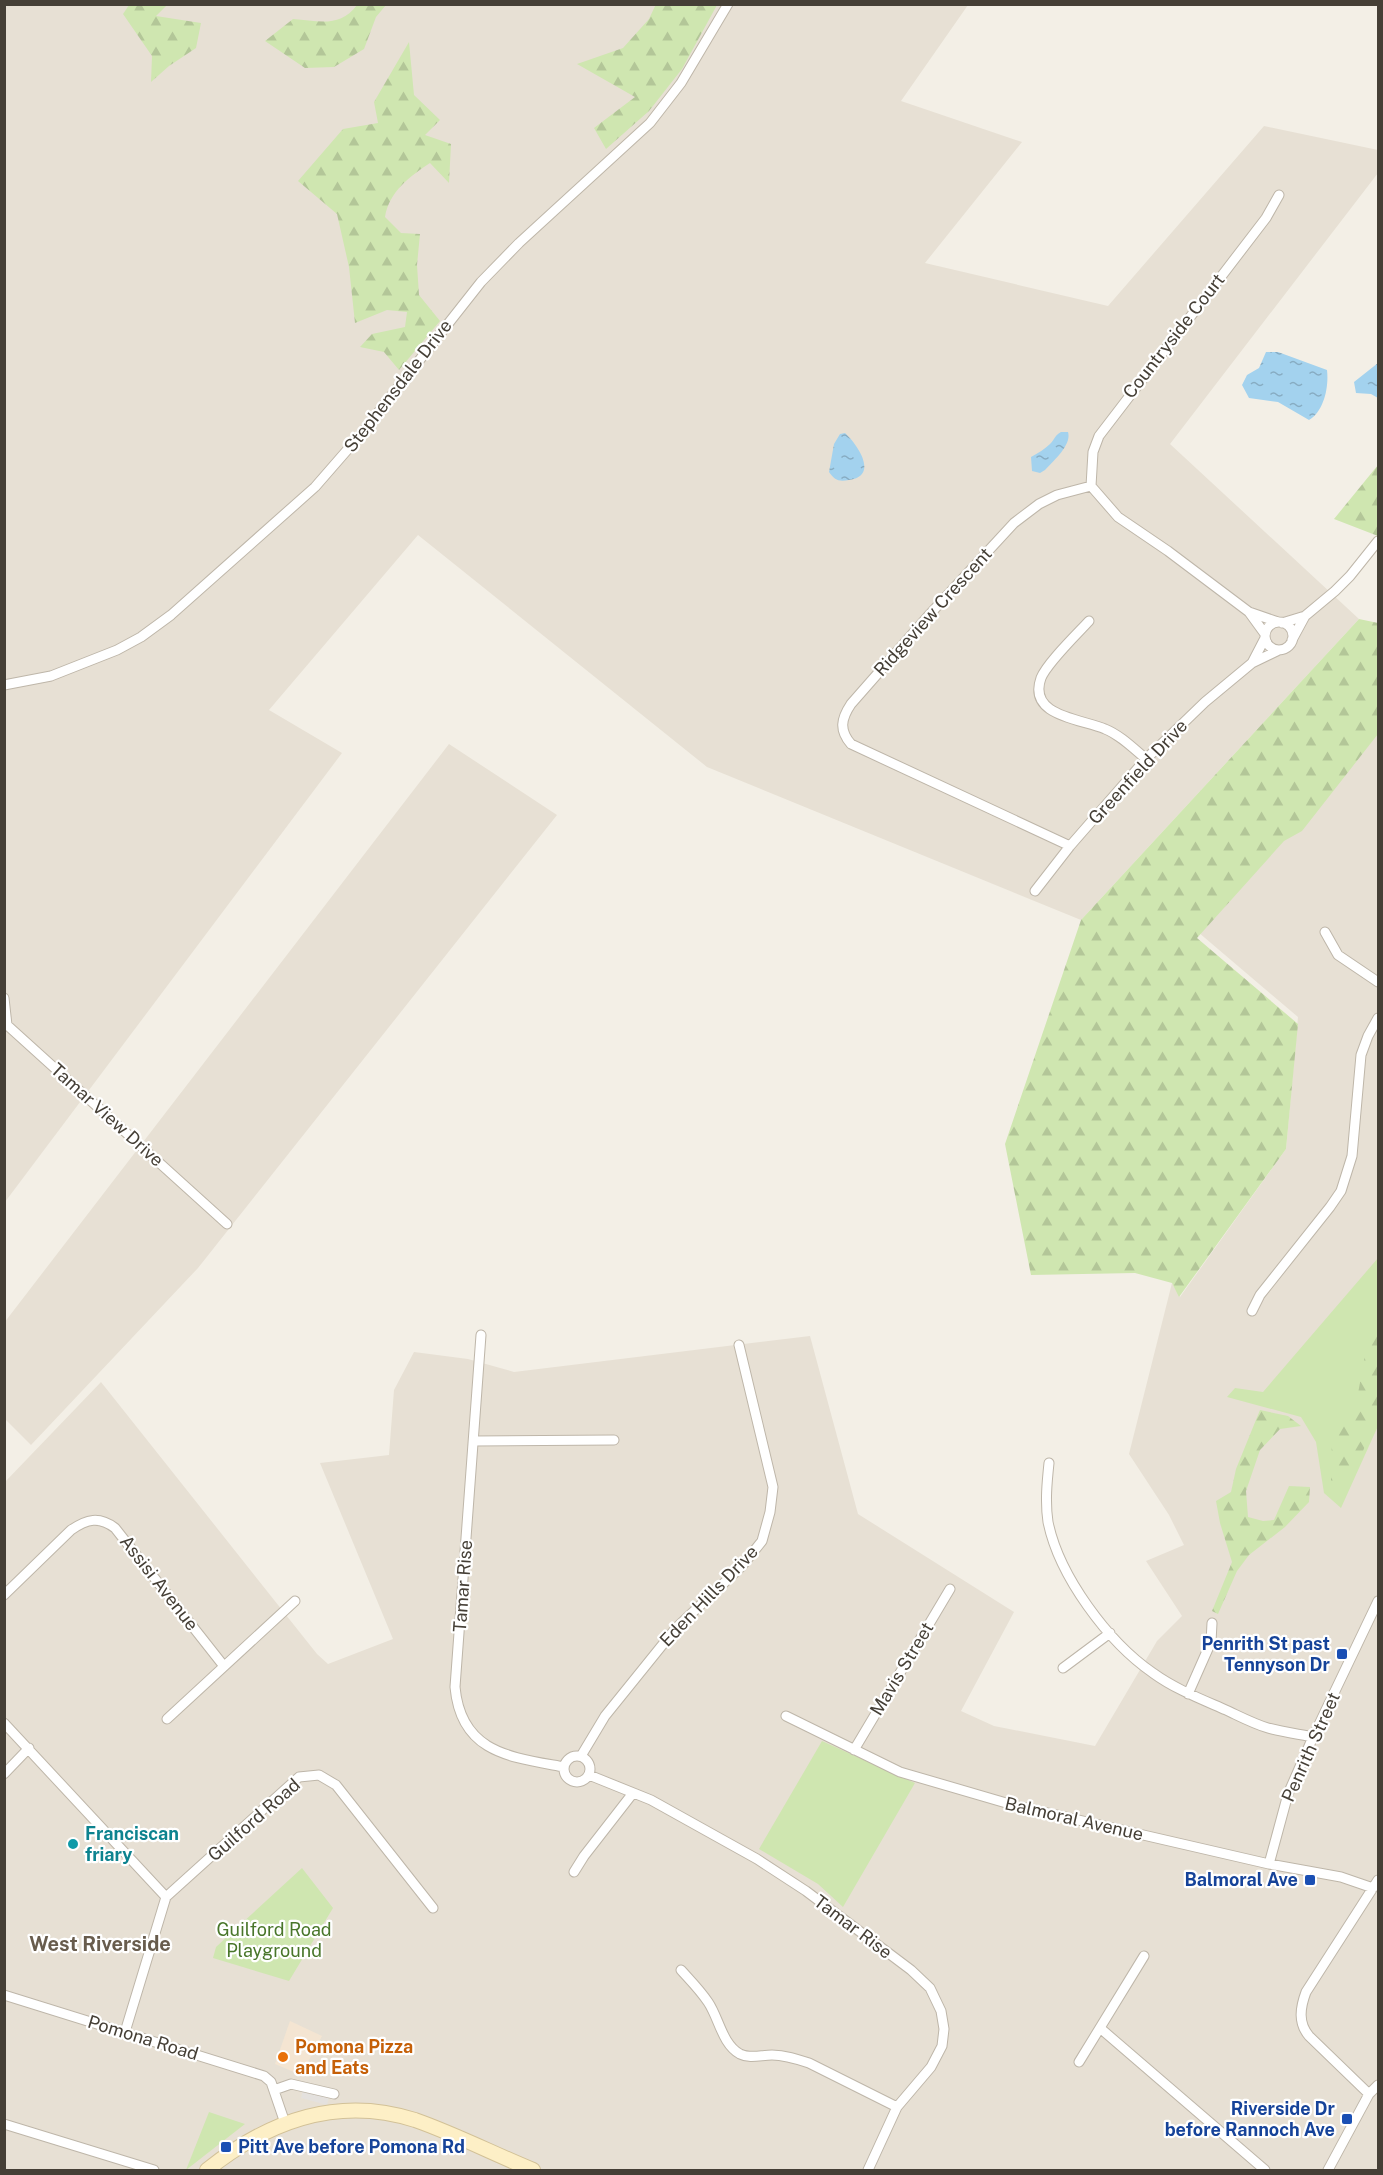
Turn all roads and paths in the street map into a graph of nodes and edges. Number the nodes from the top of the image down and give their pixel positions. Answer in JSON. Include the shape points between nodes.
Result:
{"nodes":[{"id":1,"x":728,"y":4,"type":"edge"},
{"id":2,"x":1279,"y":195,"type":"dead end"},
{"id":3,"x":1091,"y":486,"type":"junction"},
{"id":4,"x":1378,"y":541,"type":"edge"},
{"id":5,"x":1249,"y":612,"type":"junction"},
{"id":6,"x":1305,"y":616,"type":"junction"},
{"id":7,"x":1089,"y":621,"type":"dead end"},
{"id":8,"x":1280,"y":622,"type":"junction"},
{"id":9,"x":1265,"y":636,"type":"junction"},
{"id":10,"x":1292,"y":640,"type":"junction"},
{"id":11,"x":1279,"y":650,"type":"junction"},
{"id":12,"x":1252,"y":663,"type":"junction"},
{"id":13,"x":4,"y":685,"type":"edge"},
{"id":14,"x":1146,"y":759,"type":"junction"},
{"id":15,"x":1070,"y":846,"type":"junction"},
{"id":16,"x":1035,"y":891,"type":"dead end"},
{"id":17,"x":1325,"y":932,"type":"dead end"},
{"id":18,"x":1378,"y":982,"type":"edge"},
{"id":19,"x":4,"y":998,"type":"edge"},
{"id":20,"x":1378,"y":1018,"type":"edge"},
{"id":21,"x":6,"y":1028,"type":"edge"},
{"id":22,"x":227,"y":1224,"type":"dead end"},
{"id":23,"x":1251,"y":1311,"type":"dead end"},
{"id":24,"x":481,"y":1335,"type":"dead end"},
{"id":25,"x":739,"y":1345,"type":"dead end"},
{"id":26,"x":614,"y":1440,"type":"dead end"},
{"id":27,"x":474,"y":1441,"type":"junction"},
{"id":28,"x":1049,"y":1462,"type":"dead end"},
{"id":29,"x":950,"y":1589,"type":"dead end"},
{"id":30,"x":4,"y":1595,"type":"edge"},
{"id":31,"x":295,"y":1601,"type":"dead end"},
{"id":32,"x":1378,"y":1601,"type":"edge"},
{"id":33,"x":1212,"y":1623,"type":"dead end"},
{"id":34,"x":1110,"y":1633,"type":"junction"},
{"id":35,"x":223,"y":1665,"type":"junction"},
{"id":36,"x":1063,"y":1668,"type":"dead end"},
{"id":37,"x":1188,"y":1694,"type":"junction"},
{"id":38,"x":786,"y":1716,"type":"dead end"},
{"id":39,"x":166,"y":1719,"type":"dead end"},
{"id":40,"x":4,"y":1723,"type":"edge"},
{"id":41,"x":1313,"y":1737,"type":"junction"},
{"id":42,"x":29,"y":1748,"type":"junction"},
{"id":43,"x":854,"y":1750,"type":"junction"},
{"id":44,"x":581,"y":1756,"type":"junction"},
{"id":45,"x":564,"y":1767,"type":"junction"},
{"id":46,"x":4,"y":1774,"type":"edge"},
{"id":47,"x":589,"y":1775,"type":"junction"},
{"id":48,"x":633,"y":1793,"type":"junction"},
{"id":49,"x":1269,"y":1864,"type":"junction"},
{"id":50,"x":574,"y":1872,"type":"dead end"},
{"id":51,"x":1376,"y":1884,"type":"edge"},
{"id":52,"x":166,"y":1897,"type":"junction"},
{"id":53,"x":433,"y":1908,"type":"dead end"},
{"id":54,"x":1144,"y":1956,"type":"dead end"},
{"id":55,"x":681,"y":1970,"type":"dead end"},
{"id":56,"x":4,"y":1995,"type":"edge"},
{"id":57,"x":1100,"y":2028,"type":"junction"},
{"id":58,"x":125,"y":2032,"type":"junction"},
{"id":59,"x":1079,"y":2062,"type":"dead end"},
{"id":60,"x":1378,"y":2085,"type":"edge"},
{"id":61,"x":274,"y":2090,"type":"junction"},
{"id":62,"x":334,"y":2094,"type":"dead end"},
{"id":63,"x":1369,"y":2094,"type":"junction"},
{"id":64,"x":897,"y":2107,"type":"junction"},
{"id":65,"x":285,"y":2123,"type":"junction"},
{"id":66,"x":4,"y":2124,"type":"edge"},
{"id":67,"x":154,"y":2170,"type":"edge"},
{"id":68,"x":207,"y":2170,"type":"edge"},
{"id":69,"x":533,"y":2170,"type":"edge"},
{"id":70,"x":868,"y":2170,"type":"edge"},
{"id":71,"x":1265,"y":2170,"type":"edge"},
{"id":72,"x":1328,"y":2170,"type":"edge"}],
"edges":[{"from":1,"to":13,"type":"street","name":"Stephensdale Drive","via":[[681,83],[650,123],[481,282],[315,487],[141,638],[51,676]]},
{"from":2,"to":3,"type":"street","name":"Countryside Court","via":[[1266,218],[1098,436]]},
{"from":3,"to":5,"type":"street","via":[[1118,517]]},
{"from":3,"to":15,"type":"street","name":"Ridgeview Crescent","via":[[1057,495],[1014,523],[851,704],[843,715],[842,725],[851,744]]},
{"from":4,"to":6,"type":"street","via":[[1350,576]]},
{"from":5,"to":8,"type":"street"},
{"from":5,"to":9,"type":"street"},
{"from":6,"to":8,"type":"street"},
{"from":6,"to":10,"type":"street"},
{"from":7,"to":14,"type":"street","via":[[1041,677],[1041,696],[1051,711],[1113,733]]},
{"from":8,"to":9,"type":"street","via":[[1271,625]]},
{"from":8,"to":10,"type":"street","via":[[1292,632]]},
{"from":9,"to":11,"type":"street","via":[[1271,648]]},
{"from":9,"to":12,"type":"street","name":"Greenfield Drive"},
{"from":10,"to":11,"type":"street"},
{"from":11,"to":12,"type":"street","name":"Greenfield Drive"},
{"from":12,"to":14,"type":"street","name":"Greenfield Drive"},
{"from":14,"to":15,"type":"street","name":"Greenfield Drive"},
{"from":15,"to":16,"type":"street","name":"Greenfield Drive"},
{"from":17,"to":18,"type":"street","via":[[1338,955]]},
{"from":19,"to":21,"type":"street","name":"Tamar View Drive"},
{"from":20,"to":23,"type":"street","via":[[1361,1055],[1352,1156],[1341,1191]]},
{"from":21,"to":22,"type":"street","name":"Tamar View Drive"},
{"from":24,"to":27,"type":"street","name":"Tamar Rise"},
{"from":25,"to":44,"type":"street","name":"Eden Hills Drive","via":[[772,1487],[762,1541],[742,1566],[676,1628],[605,1716]]},
{"from":26,"to":27,"type":"street"},
{"from":27,"to":45,"type":"street","name":"Tamar Rise","via":[[455,1687],[457,1704],[465,1725],[492,1750]]},
{"from":28,"to":34,"type":"street","via":[[1048,1520],[1055,1548],[1071,1579]]},
{"from":29,"to":43,"type":"street","name":"Mavis Street"},
{"from":30,"to":35,"type":"street","name":"Assisi Avenue","via":[[71,1530],[93,1520],[106,1522],[115,1528]]},
{"from":31,"to":35,"type":"street"},
{"from":32,"to":41,"type":"street","name":"Penrith Street"},
{"from":33,"to":37,"type":"street","via":[[1211,1642]]},
{"from":34,"to":36,"type":"street"},
{"from":34,"to":37,"type":"street","via":[[1153,1673]]},
{"from":35,"to":39,"type":"street"},
{"from":37,"to":41,"type":"street","via":[[1266,1727]]},
{"from":38,"to":43,"type":"street","name":"Balmoral Avenue"},
{"from":40,"to":42,"type":"street"},
{"from":41,"to":49,"type":"street","name":"Penrith Street","via":[[1288,1794]]},
{"from":42,"to":46,"type":"street"},
{"from":42,"to":52,"type":"street"},
{"from":43,"to":49,"type":"street","name":"Balmoral Avenue","via":[[900,1772],[1013,1805]]},
{"from":44,"to":45,"type":"street","via":[[572,1756]]},
{"from":44,"to":47,"type":"street","via":[[589,1764]]},
{"from":45,"to":47,"type":"street","via":[[571,1781],[579,1782]]},
{"from":47,"to":48,"type":"street","name":"Tamar Rise"},
{"from":48,"to":50,"type":"street"},
{"from":48,"to":64,"type":"street","name":"Tamar Rise","via":[[757,1859],[815,1898],[930,1988],[941,2011],[942,2046],[932,2067]]},
{"from":49,"to":51,"type":"street","name":"Balmoral Avenue"},
{"from":51,"to":63,"type":"street","via":[[1306,1992],[1301,2012],[1302,2028]]},
{"from":52,"to":53,"type":"street","name":"Guilford Road","via":[[287,1786],[299,1778],[319,1775],[336,1785]]},
{"from":52,"to":58,"type":"street"},
{"from":54,"to":57,"type":"street"},
{"from":55,"to":64,"type":"street","via":[[708,2002],[730,2045],[741,2054],[772,2055],[809,2063]]},
{"from":56,"to":58,"type":"street","name":"Pomona Road"},
{"from":57,"to":59,"type":"street"},
{"from":57,"to":71,"type":"street"},
{"from":58,"to":61,"type":"street","name":"Pomona Road","via":[[264,2076]]},
{"from":60,"to":63,"type":"street"},
{"from":61,"to":62,"type":"street","via":[[291,2084]]},
{"from":61,"to":65,"type":"street"},
{"from":63,"to":72,"type":"street"},
{"from":64,"to":70,"type":"street","name":"Tamar Rise"},
{"from":65,"to":68,"type":"street","via":[[237,2147]]},
{"from":65,"to":69,"type":"street","via":[[343,2111],[375,2112],[414,2120]]},
{"from":66,"to":67,"type":"street"}]}
